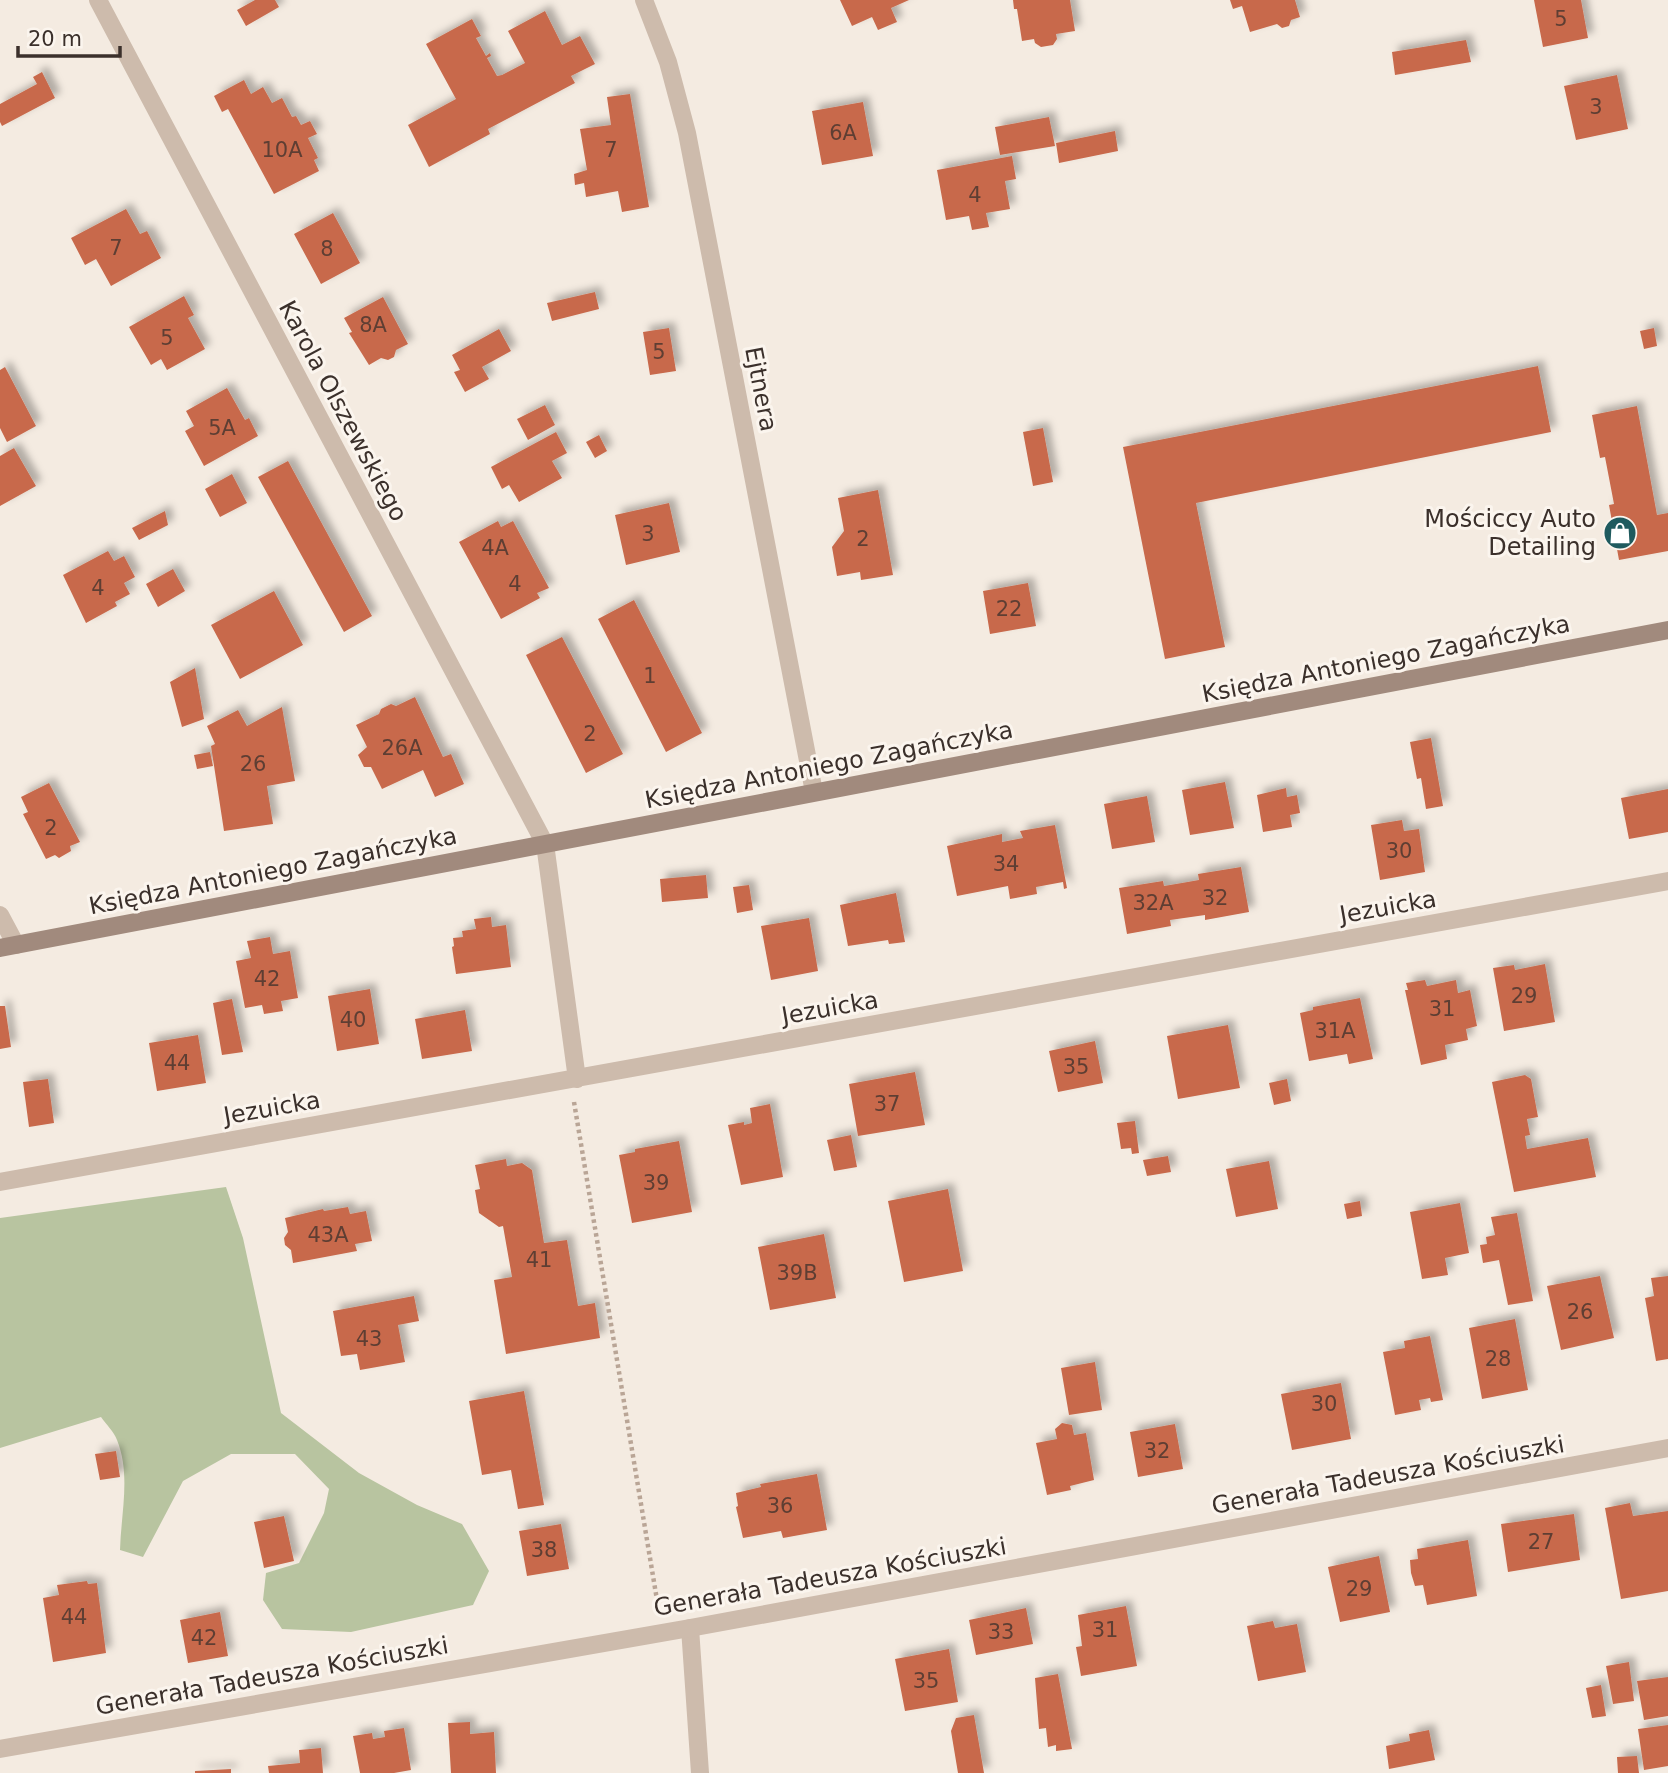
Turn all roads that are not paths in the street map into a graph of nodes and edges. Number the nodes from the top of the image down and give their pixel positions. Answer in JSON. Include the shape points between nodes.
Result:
{"nodes":[{"id":1,"x":98,"y":0,"type":"edge"},
{"id":2,"x":644,"y":0,"type":"edge"},
{"id":3,"x":1668,"y":630,"type":"edge"},
{"id":4,"x":814,"y":792,"type":"junction"},
{"id":5,"x":545,"y":844,"type":"junction"},
{"id":6,"x":1668,"y":881,"type":"edge"},
{"id":7,"x":0,"y":915,"type":"edge"},
{"id":8,"x":8,"y":947,"type":"edge"},
{"id":9,"x":577,"y":1079,"type":"junction"},
{"id":10,"x":0,"y":1182,"type":"edge"},
{"id":11,"x":1668,"y":1448,"type":"edge"},
{"id":12,"x":690,"y":1628,"type":"junction"},
{"id":13,"x":0,"y":1749,"type":"edge"},
{"id":14,"x":700,"y":1773,"type":"edge"}],
"edges":[{"from":1,"to":5,"type":"street","name":"Karola Olszewskiego"},
{"from":2,"to":4,"type":"street","name":"Ejtnera","via":[[668,62],[687,133]]},
{"from":3,"to":4,"type":"street","name":"Księdza Antoniego Zagańczyka"},
{"from":4,"to":5,"type":"street","name":"Księdza Antoniego Zagańczyka"},
{"from":5,"to":8,"type":"street","name":"Księdza Antoniego Zagańczyka"},
{"from":5,"to":9,"type":"street"},
{"from":6,"to":9,"type":"street","name":"Jezuicka"},
{"from":7,"to":8,"type":"street"},
{"from":9,"to":10,"type":"street","name":"Jezuicka"},
{"from":11,"to":12,"type":"street","name":"Generała Tadeusza Kościuszki"},
{"from":12,"to":13,"type":"street","name":"Generała Tadeusza Kościuszki"},
{"from":12,"to":14,"type":"street"}]}
